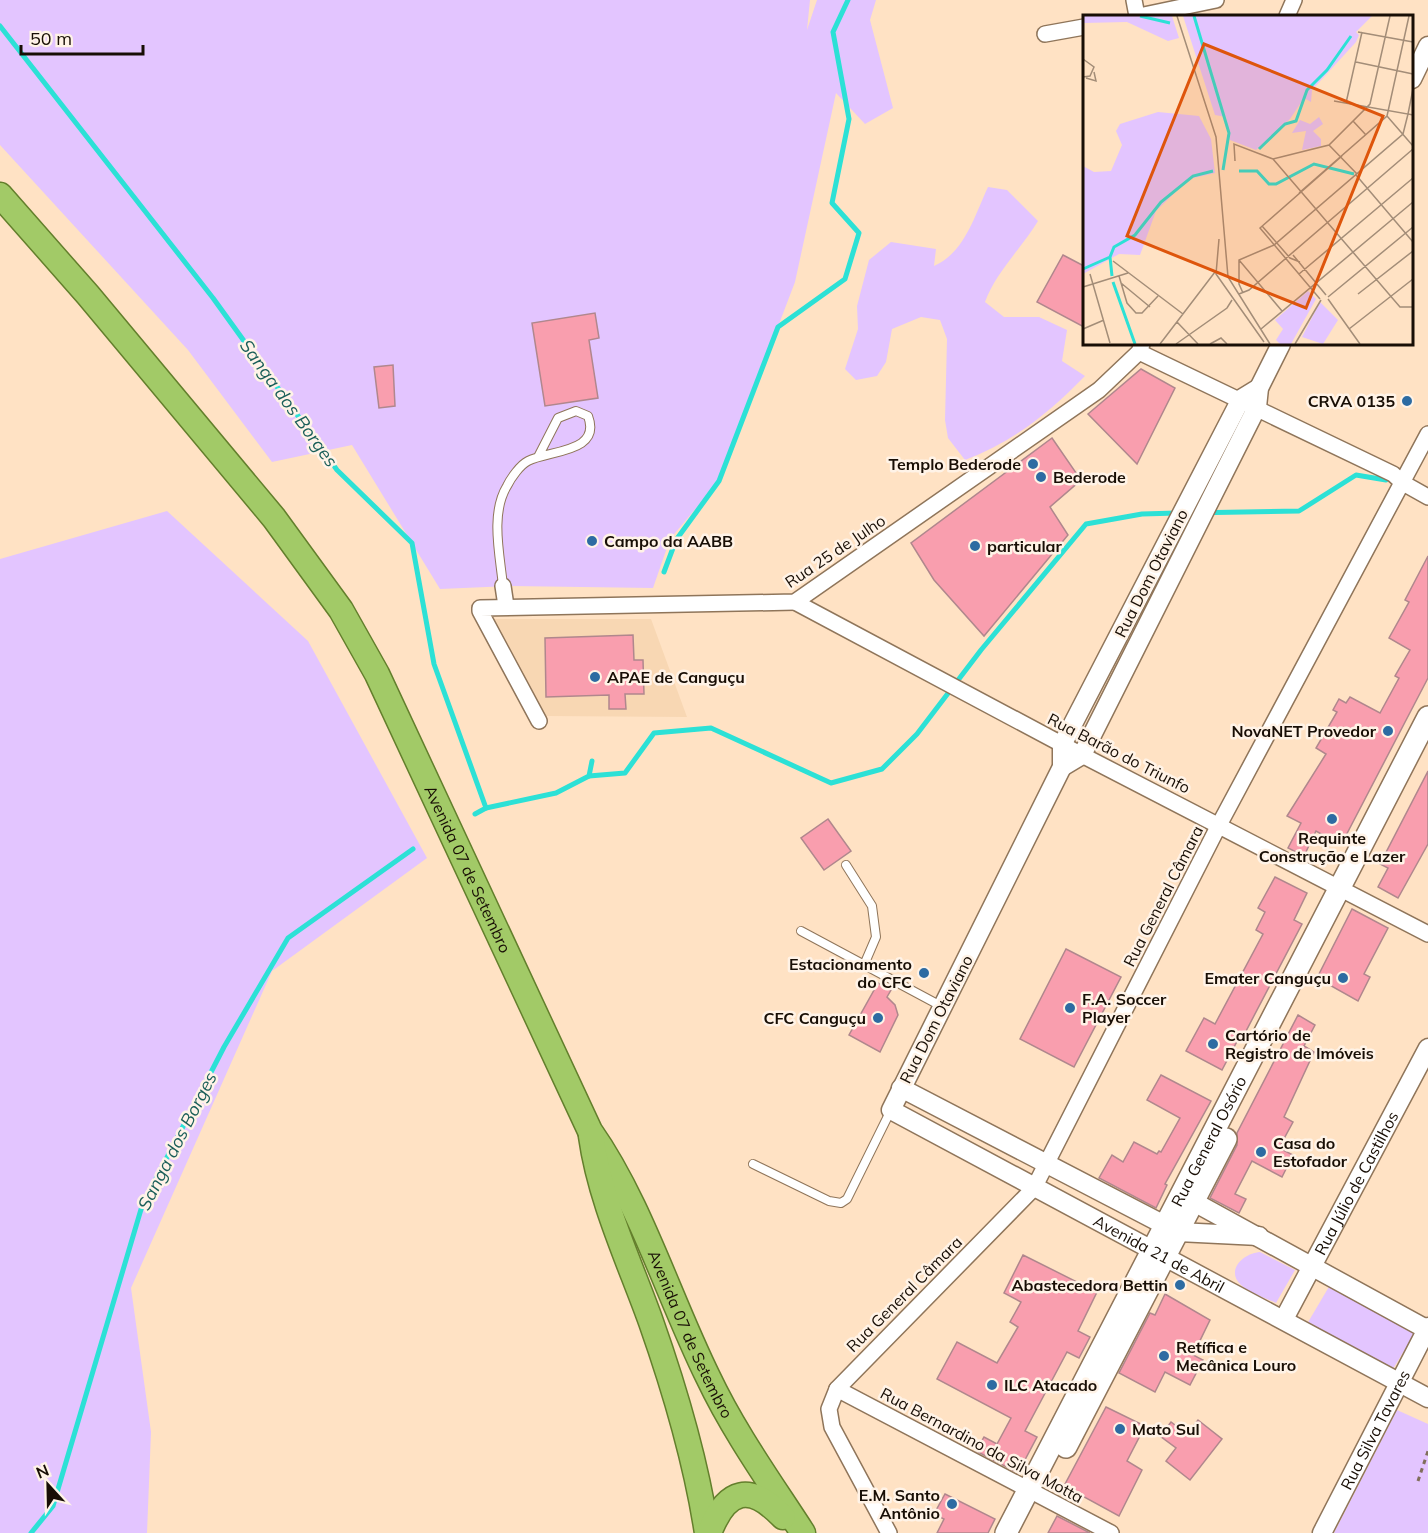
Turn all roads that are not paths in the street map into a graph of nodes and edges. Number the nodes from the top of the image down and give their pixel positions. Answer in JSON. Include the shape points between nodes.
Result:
{"nodes":[{"id":1,"x":1134,"y":0,"type":"edge"},
{"id":2,"x":1216,"y":0,"type":"edge"},
{"id":3,"x":1294,"y":0,"type":"edge"},
{"id":4,"x":1138,"y":15,"type":"edge"},
{"id":5,"x":1143,"y":15,"type":"edge"},
{"id":6,"x":1287,"y":15,"type":"edge"},
{"id":7,"x":1083,"y":27,"type":"edge"},
{"id":8,"x":1045,"y":34,"type":"dead end"},
{"id":9,"x":1428,"y":46,"type":"edge"},
{"id":10,"x":1413,"y":78,"type":"edge"},
{"id":11,"x":0,"y":195,"type":"edge"},
{"id":12,"x":1280,"y":345,"type":"edge"},
{"id":13,"x":1140,"y":348,"type":"edge"},
{"id":14,"x":1259,"y":388,"type":"junction"},
{"id":15,"x":1241,"y":399,"type":"junction"},
{"id":16,"x":1257,"y":407,"type":"junction"},
{"id":17,"x":1428,"y":434,"type":"edge"},
{"id":18,"x":537,"y":457,"type":"junction"},
{"id":19,"x":1401,"y":477,"type":"junction"},
{"id":20,"x":1428,"y":485,"type":"edge"},
{"id":21,"x":1194,"y":489,"type":"junction"},
{"id":22,"x":1212,"y":497,"type":"junction"},
{"id":23,"x":1428,"y":497,"type":"edge"},
{"id":24,"x":503,"y":586,"type":"joint"},
{"id":25,"x":1141,"y":593,"type":"junction"},
{"id":26,"x":795,"y":602,"type":"junction"},
{"id":27,"x":1158,"y":603,"type":"junction"},
{"id":28,"x":506,"y":606,"type":"junction"},
{"id":29,"x":1428,"y":717,"type":"edge"},
{"id":30,"x":539,"y":721,"type":"dead end"},
{"id":31,"x":1428,"y":744,"type":"edge"},
{"id":32,"x":1062,"y":745,"type":"junction"},
{"id":33,"x":1082,"y":755,"type":"junction"},
{"id":34,"x":1062,"y":767,"type":"junction"},
{"id":35,"x":1220,"y":825,"type":"junction"},
{"id":36,"x":846,"y":865,"type":"dead end"},
{"id":37,"x":1345,"y":891,"type":"junction"},
{"id":38,"x":801,"y":931,"type":"dead end"},
{"id":39,"x":1428,"y":934,"type":"edge"},
{"id":40,"x":864,"y":965,"type":"junction"},
{"id":41,"x":943,"y":1007,"type":"junction"},
{"id":42,"x":1428,"y":1048,"type":"edge"},
{"id":43,"x":901,"y":1089,"type":"junction"},
{"id":44,"x":891,"y":1110,"type":"junction"},
{"id":45,"x":590,"y":1131,"type":"junction"},
{"id":46,"x":753,"y":1164,"type":"dead end"},
{"id":47,"x":1047,"y":1164,"type":"junction"},
{"id":48,"x":1034,"y":1188,"type":"junction"},
{"id":49,"x":1194,"y":1202,"type":"junction"},
{"id":50,"x":1172,"y":1228,"type":"junction"},
{"id":51,"x":1259,"y":1236,"type":"junction"},
{"id":52,"x":1159,"y":1255,"type":"junction"},
{"id":53,"x":1312,"y":1265,"type":"junction"},
{"id":54,"x":1284,"y":1319,"type":"junction"},
{"id":55,"x":1428,"y":1329,"type":"edge"},
{"id":56,"x":1399,"y":1384,"type":"junction"},
{"id":57,"x":837,"y":1389,"type":"junction"},
{"id":58,"x":1428,"y":1398,"type":"edge"},
{"id":59,"x":1035,"y":1492,"type":"junction"},
{"id":60,"x":708,"y":1533,"type":"edge"},
{"id":61,"x":802,"y":1533,"type":"edge"},
{"id":62,"x":889,"y":1533,"type":"edge"},
{"id":63,"x":1006,"y":1533,"type":"edge"},
{"id":64,"x":1022,"y":1533,"type":"edge"},
{"id":65,"x":1111,"y":1533,"type":"edge"},
{"id":66,"x":1322,"y":1533,"type":"edge"}],
"edges":[{"from":1,"to":4,"type":"street"},
{"from":2,"to":5,"type":"street"},
{"from":3,"to":6,"type":"street"},
{"from":7,"to":8,"type":"street"},
{"from":9,"to":10,"type":"street"},
{"from":11,"to":45,"type":"highway","name":"Avenida 07 de Setembro","via":[[232,466],[341,610],[377,674]]},
{"from":12,"to":14,"type":"street","name":"Rua Dom Otaviano"},
{"from":13,"to":15,"type":"street"},
{"from":13,"to":26,"type":"street","name":"Rua 25 de Julho","via":[[1099,390]]},
{"from":14,"to":15,"type":"street"},
{"from":14,"to":16,"type":"street","name":"Rua Dom Otaviano"},
{"from":15,"to":16,"type":"street"},
{"from":15,"to":21,"type":"street","name":"Rua Dom Otaviano"},
{"from":16,"to":19,"type":"street"},
{"from":16,"to":22,"type":"street","name":"Rua Dom Otaviano"},
{"from":17,"to":19,"type":"street","name":"Rua General Câmara"},
{"from":18,"to":18,"type":"lane","via":[[574,447],[589,436],[588,416],[576,411],[558,418]]},
{"from":18,"to":24,"type":"lane","via":[[525,462],[506,486],[498,508]]},
{"from":19,"to":20,"type":"street"},
{"from":19,"to":23,"type":"street"},
{"from":19,"to":35,"type":"street","name":"Rua General Câmara"},
{"from":21,"to":22,"type":"street"},
{"from":21,"to":25,"type":"street","name":"Rua Dom Otaviano"},
{"from":22,"to":27,"type":"street","name":"Rua Dom Otaviano"},
{"from":24,"to":28,"type":"street"},
{"from":25,"to":27,"type":"street"},
{"from":25,"to":32,"type":"street","name":"Rua Dom Otaviano"},
{"from":26,"to":28,"type":"street","name":"Rua 25 de Julho"},
{"from":26,"to":32,"type":"street","name":"Rua Barão do Triunfo"},
{"from":27,"to":33,"type":"street","name":"Rua Dom Otaviano"},
{"from":28,"to":30,"type":"street","name":"Rua 25 de Julho","via":[[483,606],[480,611]]},
{"from":29,"to":37,"type":"main road","name":"Rua General Osório"},
{"from":31,"to":37,"type":"main road","name":"Rua General Osório"},
{"from":32,"to":33,"type":"street","name":"Rua Barão do Triunfo"},
{"from":32,"to":34,"type":"street","name":"Rua Dom Otaviano"},
{"from":33,"to":34,"type":"street"},
{"from":33,"to":35,"type":"street","name":"Rua Barão do Triunfo"},
{"from":34,"to":41,"type":"street","name":"Rua Dom Otaviano"},
{"from":35,"to":37,"type":"street","name":"Rua Barão do Triunfo"},
{"from":35,"to":47,"type":"street","name":"Rua General Câmara"},
{"from":36,"to":40,"type":"lane","via":[[872,906],[876,937]]},
{"from":37,"to":39,"type":"street","name":"Rua Barão do Triunfo"},
{"from":37,"to":49,"type":"main road","name":"Rua General Osório"},
{"from":37,"to":50,"type":"main road","name":"Rua General Osório"},
{"from":38,"to":40,"type":"lane"},
{"from":40,"to":41,"type":"lane"},
{"from":41,"to":43,"type":"street","name":"Rua Dom Otaviano"},
{"from":42,"to":53,"type":"street","name":"Rua Júlio de Castilhos"},
{"from":43,"to":44,"type":"street","name":"Rua Dom Otaviano"},
{"from":43,"to":47,"type":"street","name":"Avenida 21 de Abril"},
{"from":44,"to":46,"type":"lane","via":[[847,1199],[841,1203],[829,1202]]},
{"from":44,"to":48,"type":"street","name":"Avenida 21 de Abril"},
{"from":45,"to":60,"type":"highway","name":"Avenida 07 de Setembro","via":[[596,1173],[677,1405]]},
{"from":45,"to":61,"type":"highway","name":"Avenida 07 de Setembro","via":[[613,1163],[709,1379],[740,1437]]},
{"from":47,"to":48,"type":"street","name":"Rua General Câmara"},
{"from":47,"to":50,"type":"street","name":"Avenida 21 de Abril"},
{"from":48,"to":52,"type":"street","name":"Avenida 21 de Abril"},
{"from":48,"to":57,"type":"street","name":"Rua General Câmara"},
{"from":49,"to":50,"type":"main road","name":"Rua General Osório"},
{"from":49,"to":51,"type":"street","name":"Avenida 21 de Abril"},
{"from":50,"to":51,"type":"street","name":"Avenida 21 de Abril"},
{"from":50,"to":52,"type":"main road","name":"Rua General Osório"},
{"from":51,"to":53,"type":"street","name":"Avenida 21 de Abril"},
{"from":52,"to":54,"type":"street","name":"Avenida 21 de Abril"},
{"from":52,"to":59,"type":"main road","name":"Rua General Osório"},
{"from":53,"to":54,"type":"street","name":"Rua Júlio de Castilhos"},
{"from":53,"to":55,"type":"street","name":"Avenida 21 de Abril"},
{"from":54,"to":56,"type":"street","name":"Avenida 21 de Abril"},
{"from":55,"to":56,"type":"street","name":"Rua Silva Tavares"},
{"from":56,"to":58,"type":"street","name":"Avenida 21 de Abril"},
{"from":56,"to":66,"type":"street","name":"Rua Silva Tavares"},
{"from":57,"to":59,"type":"street","name":"Rua Bernardino da Silva Motta"},
{"from":57,"to":62,"type":"street","via":[[829,1409],[832,1427]]},
{"from":59,"to":63,"type":"main road","name":"Rua General Osório"},
{"from":59,"to":64,"type":"main road","name":"Rua General Osório"},
{"from":59,"to":65,"type":"street","name":"Rua Bernardino da Silva Motta"},
{"from":60,"to":61,"type":"highway","via":[[726,1504],[751,1494],[765,1499]]}]}
